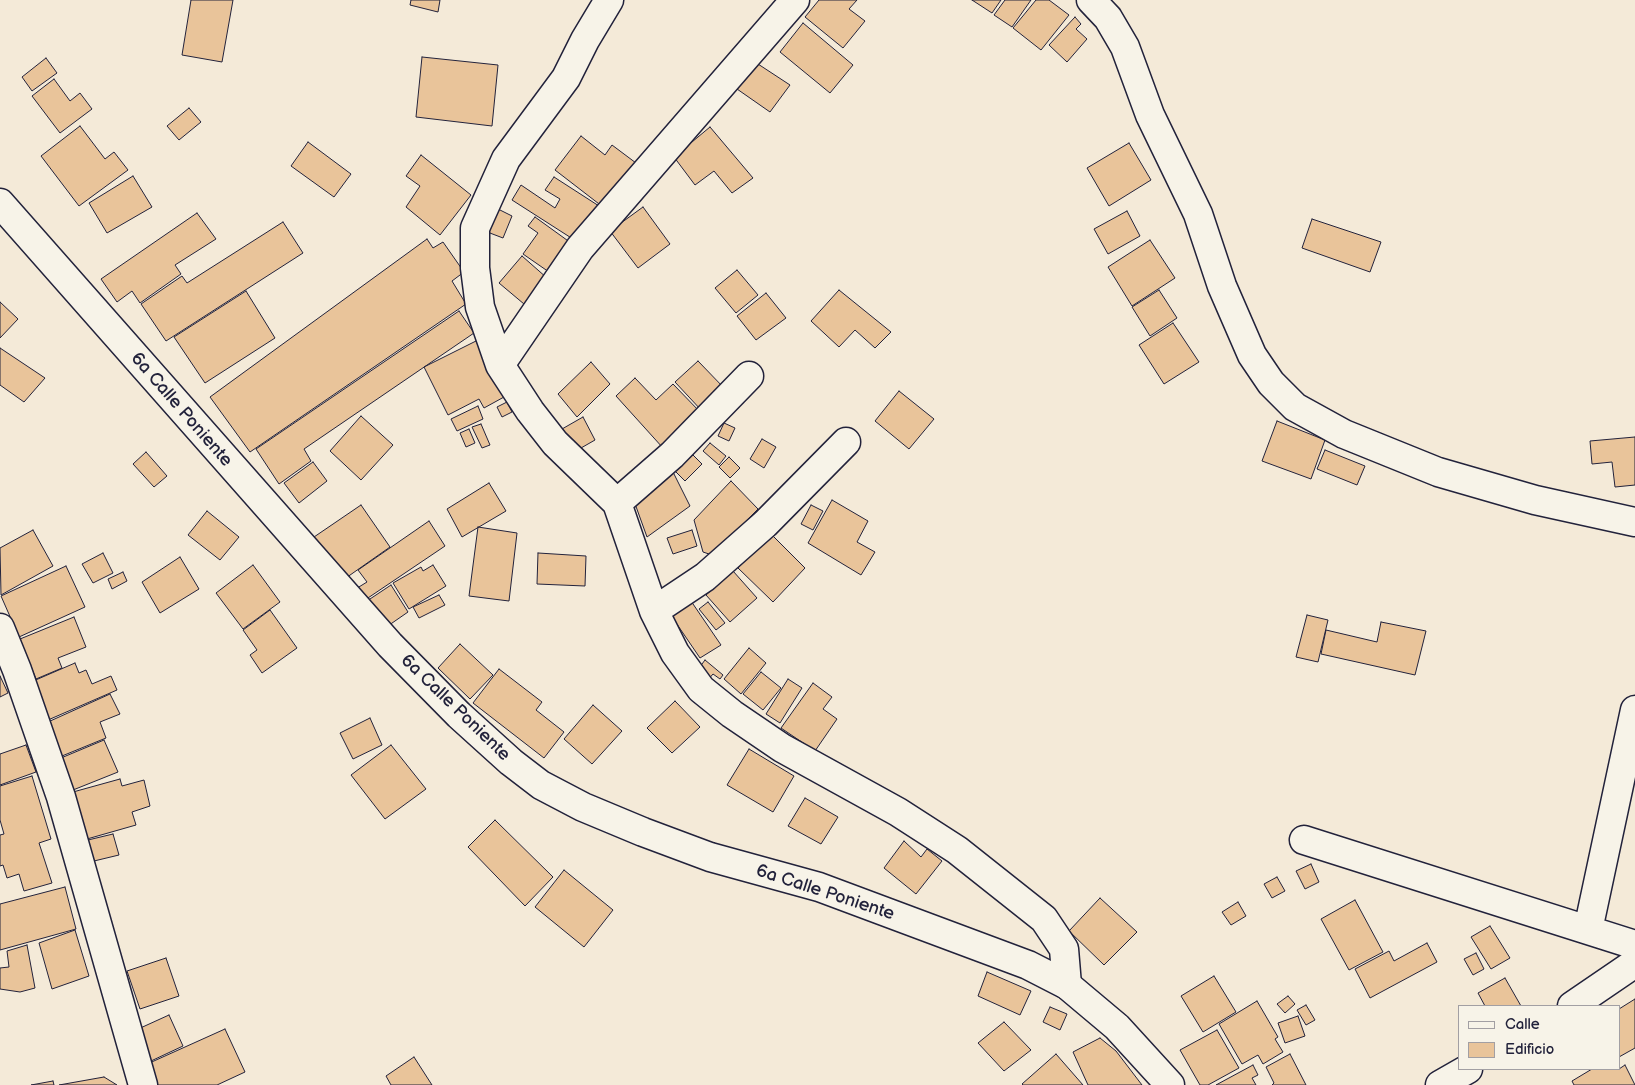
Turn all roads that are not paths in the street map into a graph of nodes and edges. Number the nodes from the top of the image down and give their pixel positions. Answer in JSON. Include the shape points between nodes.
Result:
{"nodes":[{"id":1,"x":609,"y":0,"type":"edge"},
{"id":2,"x":795,"y":0,"type":"edge"},
{"id":3,"x":1091,"y":0,"type":"edge"},
{"id":4,"x":0,"y":203,"type":"edge"},
{"id":5,"x":500,"y":365,"type":"junction"},
{"id":6,"x":749,"y":376,"type":"dead end"},
{"id":7,"x":846,"y":442,"type":"dead end"},
{"id":8,"x":617,"y":503,"type":"junction"},
{"id":9,"x":1635,"y":522,"type":"edge"},
{"id":10,"x":654,"y":611,"type":"junction"},
{"id":11,"x":0,"y":628,"type":"edge"},
{"id":12,"x":1635,"y":710,"type":"edge"},
{"id":13,"x":1304,"y":840,"type":"dead end"},
{"id":14,"x":1588,"y":930,"type":"junction"},
{"id":15,"x":1635,"y":945,"type":"edge"},
{"id":16,"x":1635,"y":963,"type":"edge"},
{"id":17,"x":1067,"y":985,"type":"junction"},
{"id":18,"x":1573,"y":1005,"type":"edge"},
{"id":19,"x":1466,"y":1070,"type":"edge"},
{"id":20,"x":143,"y":1085,"type":"edge"},
{"id":21,"x":1170,"y":1085,"type":"edge"},
{"id":22,"x":1440,"y":1085,"type":"edge"}],
"edges":[{"from":1,"to":5,"type":"street","via":[[584,40],[566,78],[506,160],[474,228],[480,307]]},
{"from":2,"to":5,"type":"street","via":[[580,248]]},
{"from":3,"to":9,"type":"street","via":[[1108,18],[1125,48],[1150,116],[1198,214],[1222,286],[1252,355],[1271,383],[1289,401],[1344,434],[1438,472],[1535,500]]},
{"from":4,"to":17,"type":"street","name":"6a Calle Poniente","via":[[390,645],[511,762],[558,794],[643,832],[710,857],[820,887],[1028,965]]},
{"from":5,"to":8,"type":"street","via":[[530,412],[555,443]]},
{"from":6,"to":8,"type":"street","via":[[672,455]]},
{"from":7,"to":10,"type":"street","via":[[765,524],[712,571]]},
{"from":8,"to":10,"type":"street"},
{"from":10,"to":17,"type":"street","via":[[675,653],[701,689],[732,714],[782,748],[898,812],[957,850],[1044,919],[1064,949]]},
{"from":11,"to":20,"type":"street","via":[[61,797]]},
{"from":12,"to":14,"type":"street"},
{"from":13,"to":14,"type":"street"},
{"from":14,"to":15,"type":"street"},
{"from":16,"to":18,"type":"street"},
{"from":17,"to":21,"type":"street","name":"6a Calle Poniente","via":[[1117,1027]]},
{"from":19,"to":22,"type":"street"}]}
